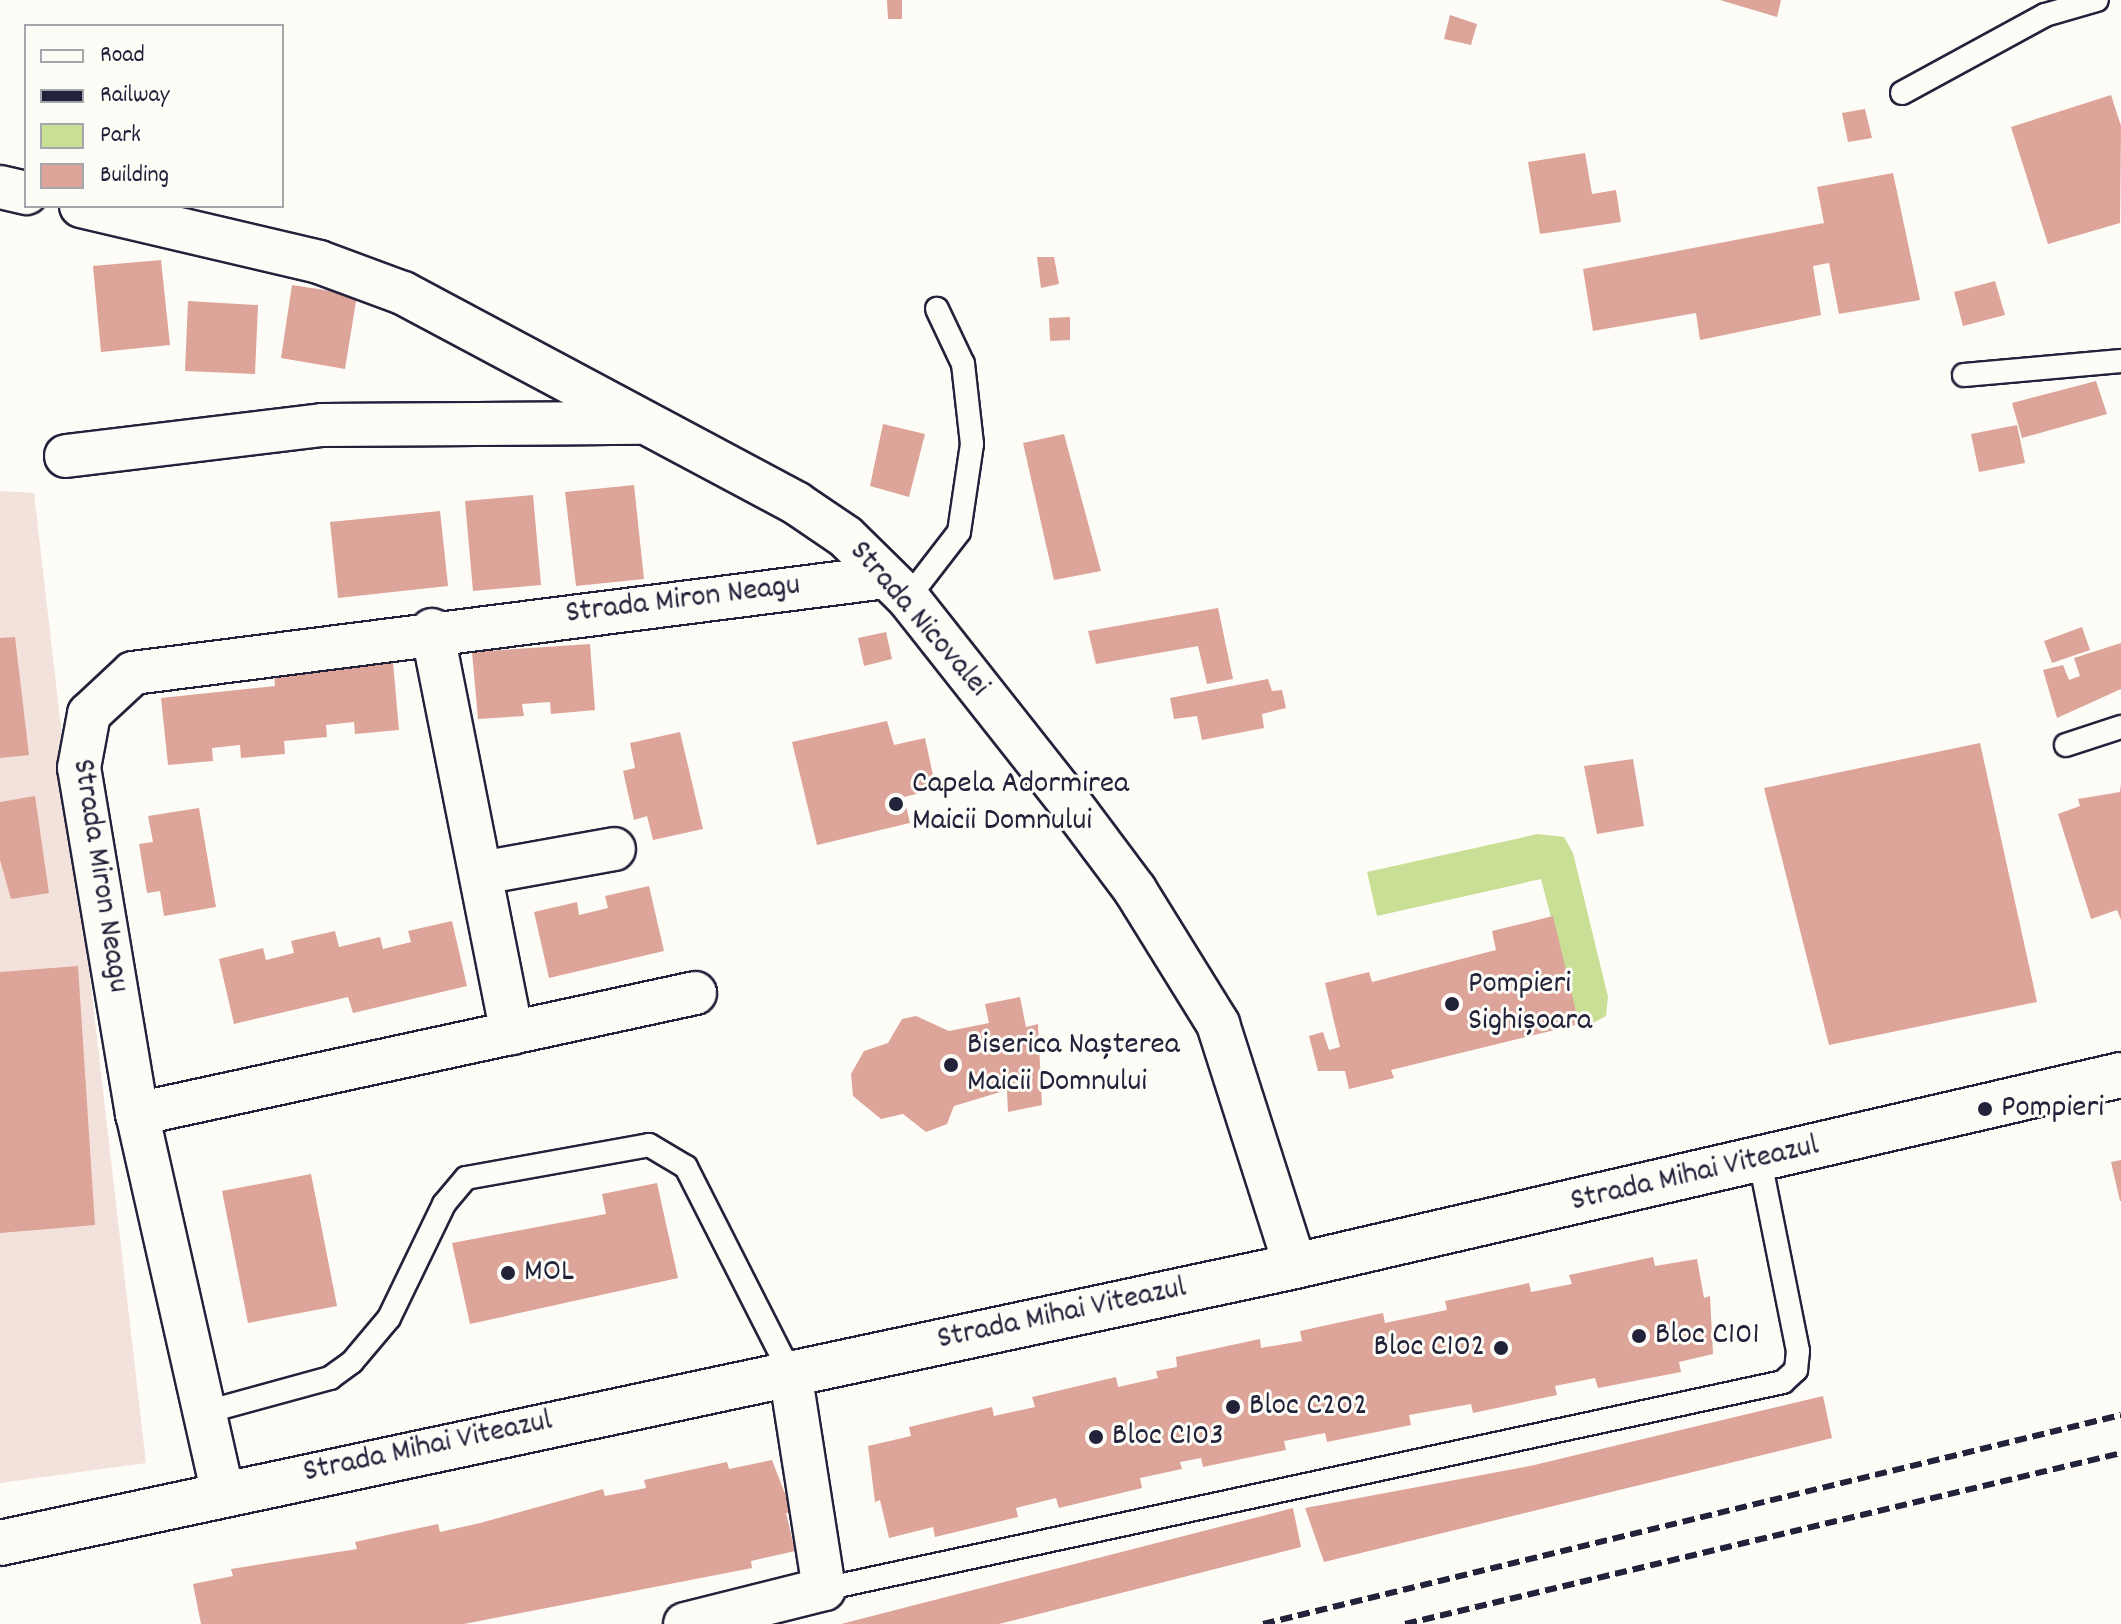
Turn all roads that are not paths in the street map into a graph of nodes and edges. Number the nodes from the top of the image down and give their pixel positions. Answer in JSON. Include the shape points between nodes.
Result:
{"nodes":[{"id":1,"x":2097,"y":0,"type":"edge"},
{"id":2,"x":1902,"y":93,"type":"dead end"},
{"id":3,"x":0,"y":187,"type":"edge"},
{"id":4,"x":24,"y":193,"type":"edge"},
{"id":5,"x":90,"y":208,"type":"edge"},
{"id":6,"x":937,"y":309,"type":"dead end"},
{"id":7,"x":2121,"y":361,"type":"edge"},
{"id":8,"x":1964,"y":375,"type":"dead end"},
{"id":9,"x":647,"y":423,"type":"junction"},
{"id":10,"x":66,"y":456,"type":"dead end"},
{"id":11,"x":897,"y":588,"type":"junction"},
{"id":12,"x":432,"y":630,"type":"junction"},
{"id":13,"x":2121,"y":727,"type":"edge"},
{"id":14,"x":2066,"y":745,"type":"dead end"},
{"id":15,"x":614,"y":849,"type":"dead end"},
{"id":16,"x":481,"y":873,"type":"junction"},
{"id":17,"x":695,"y":993,"type":"dead end"},
{"id":18,"x":512,"y":1033,"type":"junction"},
{"id":19,"x":2121,"y":1075,"type":"edge"},
{"id":20,"x":137,"y":1114,"type":"junction"},
{"id":21,"x":1760,"y":1161,"type":"junction"},
{"id":22,"x":1295,"y":1266,"type":"junction"},
{"id":23,"x":790,"y":1372,"type":"junction"},
{"id":24,"x":206,"y":1412,"type":"junction"},
{"id":25,"x":222,"y":1490,"type":"junction"},
{"id":26,"x":0,"y":1543,"type":"edge"},
{"id":27,"x":824,"y":1589,"type":"junction"},
{"id":28,"x":685,"y":1624,"type":"edge"}],
"edges":[{"from":1,"to":2,"type":"lane","via":[[2045,15]]},
{"from":3,"to":4,"type":"street"},
{"from":5,"to":9,"type":"street","name":"Strada Nicovalei","via":[[319,262],[403,293]]},
{"from":6,"to":11,"type":"lane","via":[[963,364],[972,444],[959,532]]},
{"from":7,"to":8,"type":"lane"},
{"from":9,"to":10,"type":"street","via":[[322,425]]},
{"from":9,"to":11,"type":"street","name":"Strada Nicovalei","via":[[796,503]]},
{"from":11,"to":12,"type":"street","name":"Strada Miron Neagu"},
{"from":11,"to":22,"type":"street","name":"Strada Nicovalei","via":[[1135,890],[1218,1024]]},
{"from":12,"to":16,"type":"street"},
{"from":12,"to":20,"type":"street","name":"Strada Miron Neagu","via":[[133,673],[89,714],[79,768]]},
{"from":13,"to":14,"type":"lane"},
{"from":15,"to":16,"type":"street"},
{"from":16,"to":18,"type":"street"},
{"from":17,"to":18,"type":"street"},
{"from":18,"to":20,"type":"street"},
{"from":19,"to":21,"type":"highway","name":"Strada Mihai Viteazul"},
{"from":20,"to":24,"type":"street","name":"Strada Miron Neagu"},
{"from":21,"to":22,"type":"highway","name":"Strada Mihai Viteazul"},
{"from":21,"to":27,"type":"lane","via":[[1798,1351],[1796,1370],[1783,1382]]},
{"from":22,"to":23,"type":"highway","name":"Strada Mihai Viteazul"},
{"from":23,"to":24,"type":"lane","via":[[686,1167],[649,1145],[466,1178],[444,1204],[389,1318],[352,1362],[330,1378]]},
{"from":23,"to":25,"type":"highway","name":"Strada Mihai Viteazul"},
{"from":23,"to":27,"type":"street"},
{"from":24,"to":25,"type":"street","name":"Strada Miron Neagu"},
{"from":25,"to":26,"type":"highway","name":"Strada Mihai Viteazul"},
{"from":27,"to":28,"type":"street"}]}
